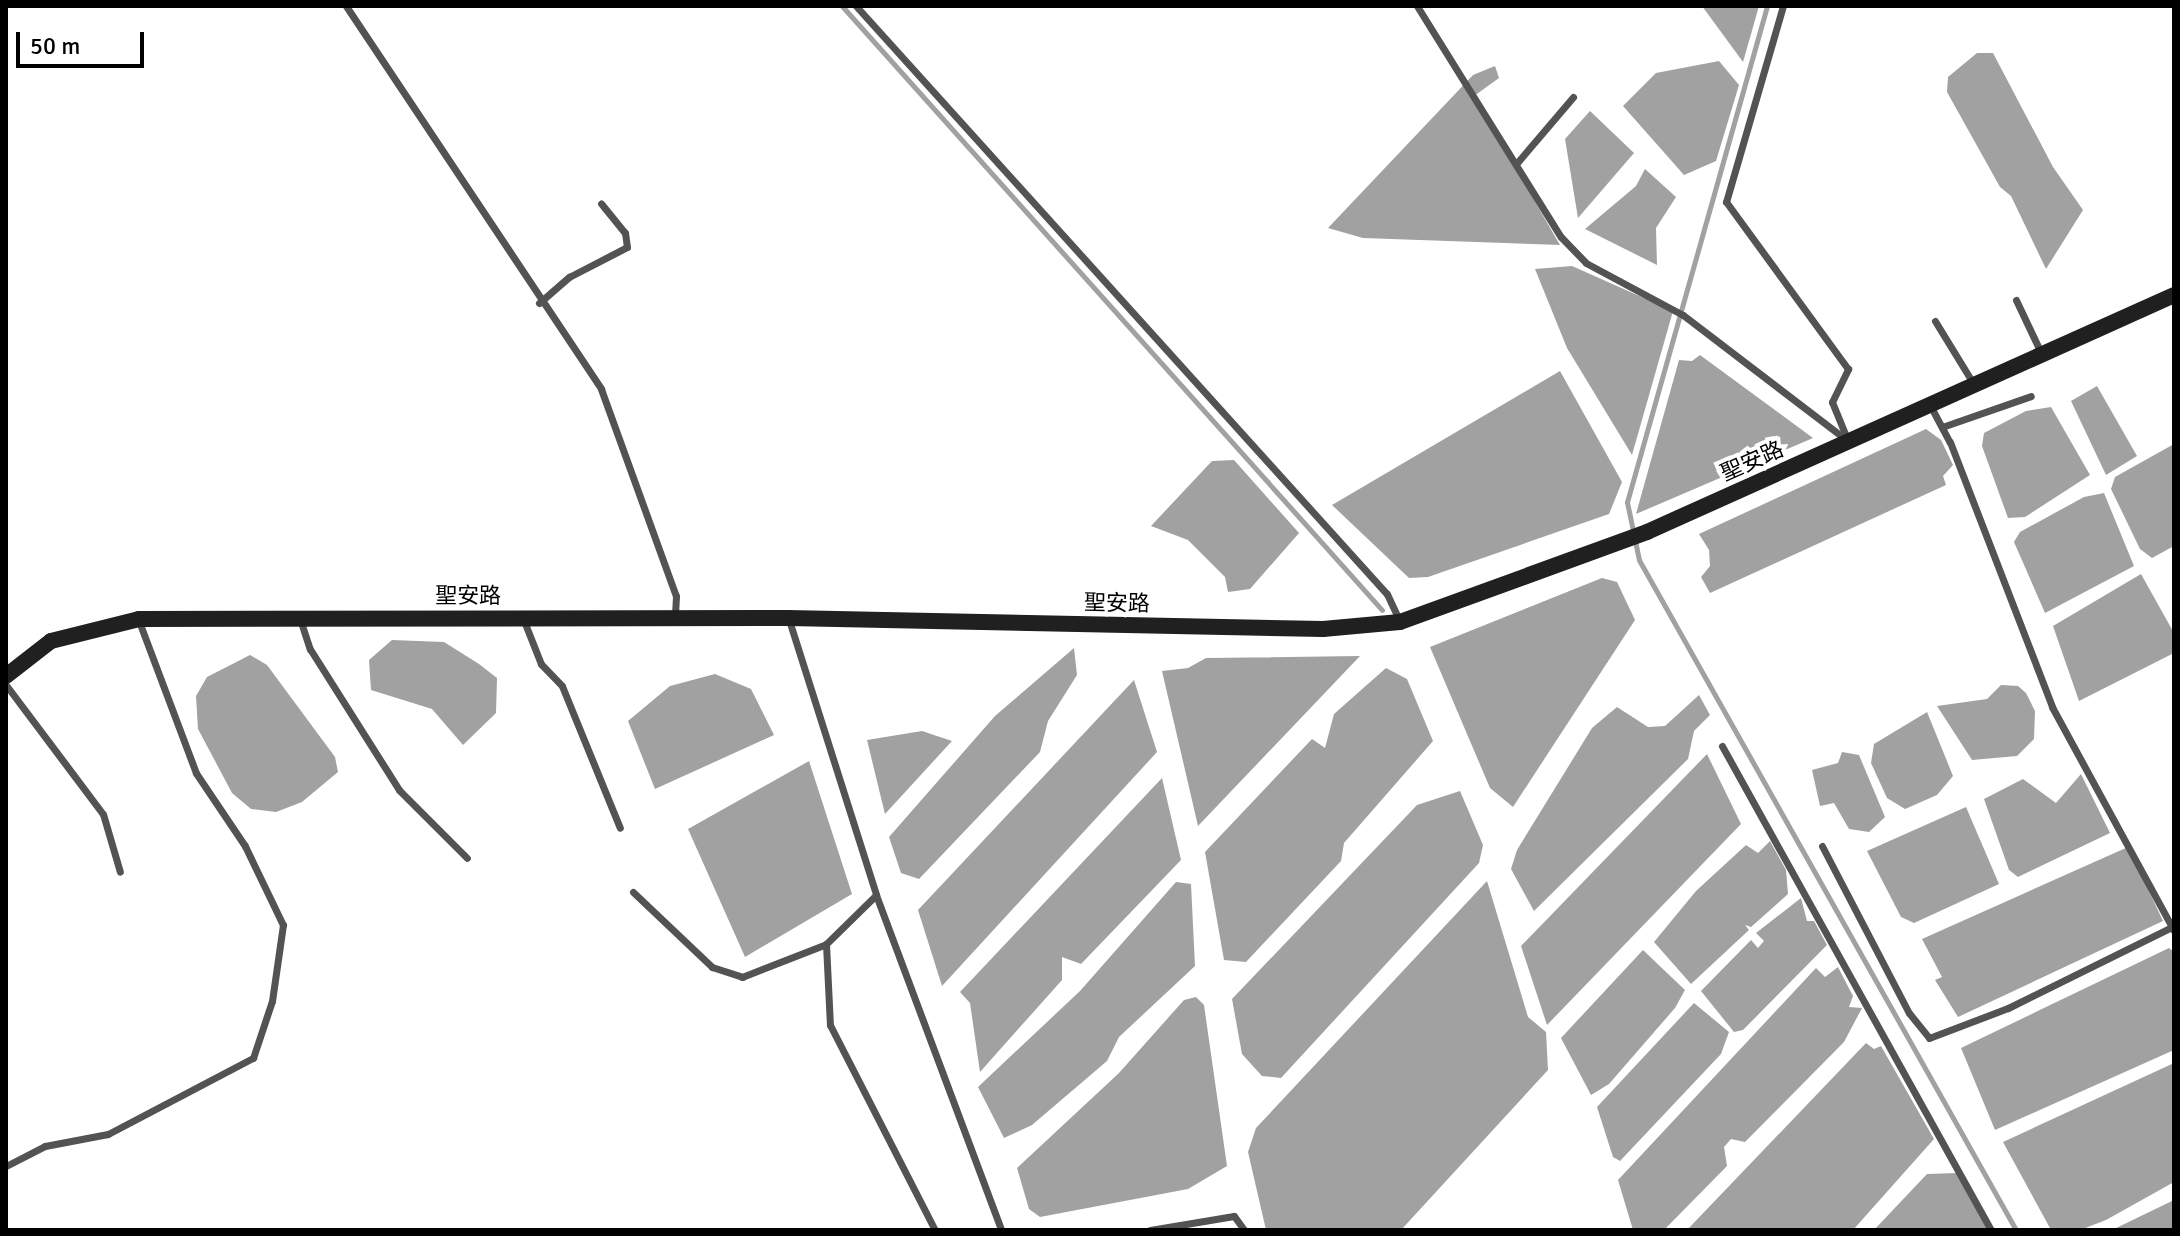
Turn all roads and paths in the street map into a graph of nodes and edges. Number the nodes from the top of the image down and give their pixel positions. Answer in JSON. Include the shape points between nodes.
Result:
{"nodes":[{"id":1,"x":346,"y":6,"type":"edge"},
{"id":2,"x":856,"y":6,"type":"edge"},
{"id":3,"x":1417,"y":6,"type":"edge"},
{"id":4,"x":1783,"y":6,"type":"edge"},
{"id":5,"x":1573,"y":97,"type":"dead end"},
{"id":6,"x":1516,"y":164,"type":"junction"},
{"id":7,"x":601,"y":203,"type":"dead end"},
{"id":8,"x":2174,"y":295,"type":"edge"},
{"id":9,"x":2016,"y":300,"type":"dead end"},
{"id":10,"x":539,"y":303,"type":"junction"},
{"id":11,"x":1935,"y":321,"type":"dead end"},
{"id":12,"x":2042,"y":355,"type":"junction"},
{"id":13,"x":1974,"y":385,"type":"junction"},
{"id":14,"x":2031,"y":396,"type":"dead end"},
{"id":15,"x":1930,"y":405,"type":"junction"},
{"id":16,"x":1942,"y":427,"type":"junction"},
{"id":17,"x":1848,"y":441,"type":"junction"},
{"id":18,"x":299,"y":618,"type":"junction"},
{"id":19,"x":523,"y":618,"type":"junction"},
{"id":20,"x":675,"y":618,"type":"junction"},
{"id":21,"x":788,"y":618,"type":"junction"},
{"id":22,"x":139,"y":619,"type":"junction"},
{"id":23,"x":1400,"y":622,"type":"junction"},
{"id":24,"x":6,"y":676,"type":"edge"},
{"id":25,"x":6,"y":685,"type":"edge"},
{"id":26,"x":1722,"y":746,"type":"dead end"},
{"id":27,"x":620,"y":828,"type":"dead end"},
{"id":28,"x":1822,"y":846,"type":"dead end"},
{"id":29,"x":467,"y":858,"type":"dead end"},
{"id":30,"x":120,"y":872,"type":"dead end"},
{"id":31,"x":633,"y":892,"type":"dead end"},
{"id":32,"x":876,"y":895,"type":"junction"},
{"id":33,"x":2173,"y":929,"type":"edge"},
{"id":34,"x":826,"y":944,"type":"junction"},
{"id":35,"x":6,"y":1166,"type":"edge"},
{"id":36,"x":935,"y":1230,"type":"edge"},
{"id":37,"x":1001,"y":1230,"type":"edge"},
{"id":38,"x":1150,"y":1230,"type":"edge"},
{"id":39,"x":1244,"y":1230,"type":"edge"},
{"id":40,"x":1991,"y":1230,"type":"edge"}],
"edges":[{"from":1,"to":10,"type":"lane"},
{"from":2,"to":23,"type":"lane","via":[[1387,594]]},
{"from":3,"to":6,"type":"lane"},
{"from":4,"to":17,"type":"lane","via":[[1726,202],[1848,369],[1832,402]]},
{"from":5,"to":6,"type":"lane"},
{"from":6,"to":17,"type":"lane","via":[[1561,237],[1586,263],[1683,315]]},
{"from":7,"to":10,"type":"lane","via":[[625,233],[627,247],[569,277]]},
{"from":8,"to":12,"type":"street","name":"聖安路"},
{"from":9,"to":12,"type":"lane"},
{"from":10,"to":20,"type":"lane","via":[[601,389],[676,596]]},
{"from":11,"to":13,"type":"lane"},
{"from":12,"to":13,"type":"street","name":"聖安路"},
{"from":13,"to":15,"type":"street","name":"聖安路"},
{"from":14,"to":16,"type":"lane"},
{"from":15,"to":16,"type":"lane"},
{"from":15,"to":17,"type":"street","name":"聖安路"},
{"from":16,"to":33,"type":"lane","via":[[2052,707]]},
{"from":17,"to":23,"type":"street","name":"聖安路","via":[[1647,532]]},
{"from":18,"to":19,"type":"street","name":"聖安路"},
{"from":18,"to":22,"type":"street","name":"聖安路"},
{"from":18,"to":29,"type":"lane","via":[[310,649],[399,790]]},
{"from":19,"to":20,"type":"street","name":"聖安路"},
{"from":19,"to":27,"type":"lane","via":[[541,664],[562,686]]},
{"from":20,"to":21,"type":"street","name":"聖安路"},
{"from":21,"to":23,"type":"street","name":"聖安路","via":[[1323,629]]},
{"from":21,"to":32,"type":"lane"},
{"from":22,"to":24,"type":"street","name":"聖安路","via":[[51,641]]},
{"from":22,"to":35,"type":"lane","via":[[196,773],[245,846],[283,925],[272,1001],[253,1058],[108,1134],[45,1146]]},
{"from":25,"to":30,"type":"lane","via":[[103,814]]},
{"from":26,"to":40,"type":"lane"},
{"from":28,"to":33,"type":"lane","via":[[1909,1013],[1929,1038],[2008,1008]]},
{"from":31,"to":34,"type":"lane","via":[[712,967],[742,977]]},
{"from":32,"to":34,"type":"lane"},
{"from":32,"to":37,"type":"lane"},
{"from":34,"to":36,"type":"lane","via":[[830,1025]]},
{"from":38,"to":39,"type":"lane","via":[[1234,1216]]}]}
